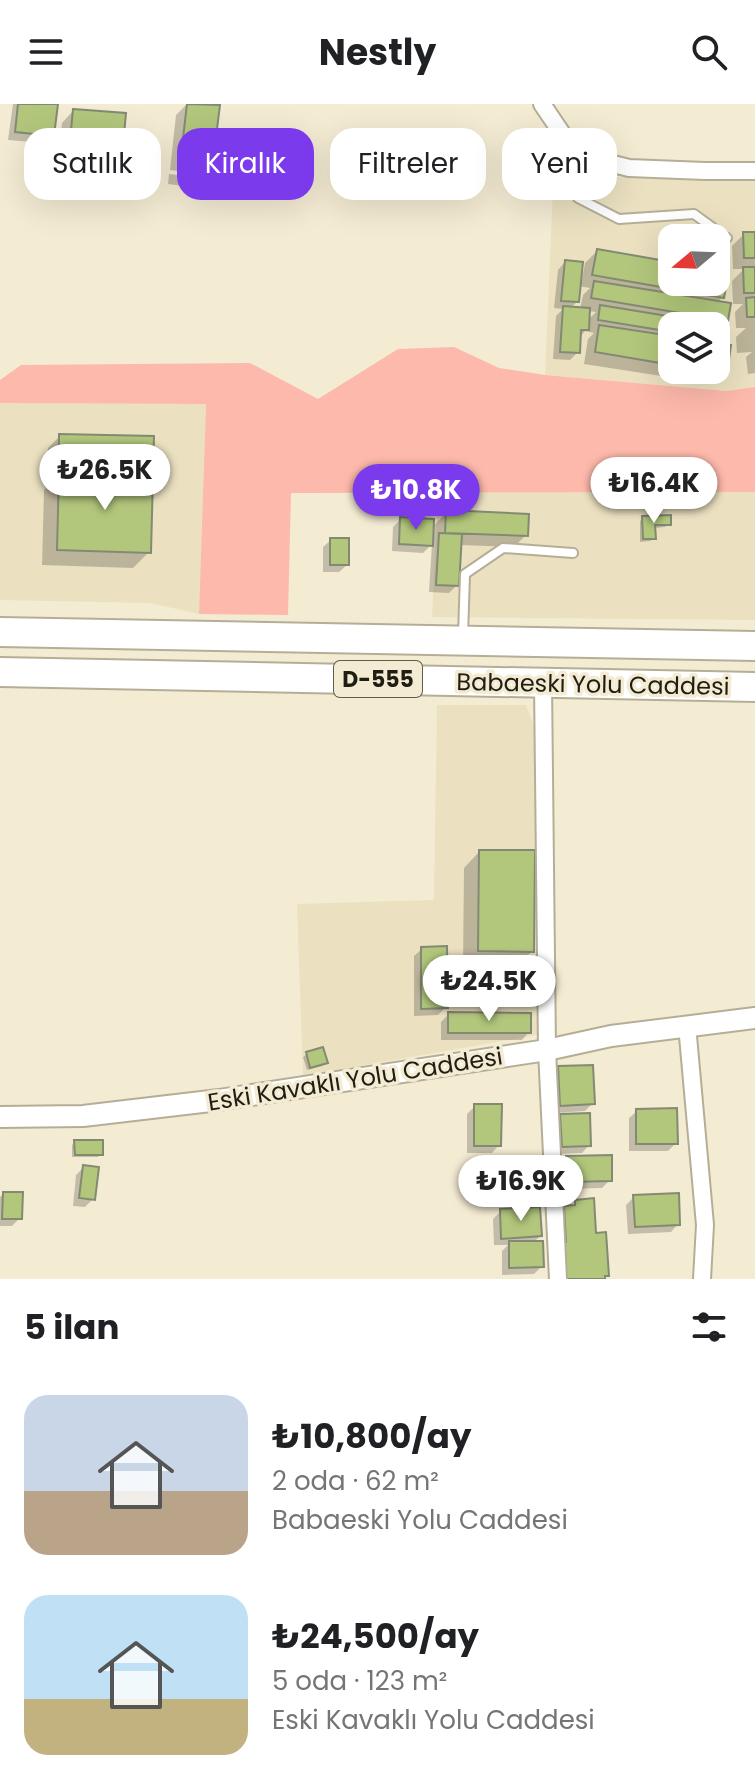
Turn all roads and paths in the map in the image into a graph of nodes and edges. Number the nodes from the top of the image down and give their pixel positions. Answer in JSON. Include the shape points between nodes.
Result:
{"nodes":[{"id":1,"x":542,"y":104,"type":"edge"},
{"id":2,"x":558,"y":128,"type":"edge"},
{"id":3,"x":617,"y":165,"type":"edge"},
{"id":4,"x":755,"y":171,"type":"edge"},
{"id":5,"x":582,"y":200,"type":"edge"},
{"id":6,"x":708,"y":224,"type":"edge"},
{"id":7,"x":573,"y":553,"type":"dead end"},
{"id":8,"x":0,"y":632,"type":"edge"},
{"id":9,"x":463,"y":641,"type":"junction"},
{"id":10,"x":755,"y":646,"type":"edge"},
{"id":11,"x":0,"y":672,"type":"edge"},
{"id":12,"x":543,"y":683,"type":"junction"},
{"id":13,"x":755,"y":687,"type":"edge"},
{"id":14,"x":546,"y":986,"type":"junction"},
{"id":15,"x":461,"y":987,"type":"dead end"},
{"id":16,"x":755,"y":1018,"type":"edge"},
{"id":17,"x":687,"y":1025,"type":"junction"},
{"id":18,"x":547,"y":1050,"type":"junction"},
{"id":19,"x":0,"y":1117,"type":"edge"},
{"id":20,"x":558,"y":1279,"type":"edge"},
{"id":21,"x":702,"y":1279,"type":"edge"}],
"edges":[{"from":1,"to":2,"type":"street"},
{"from":3,"to":4,"type":"street"},
{"from":5,"to":6,"type":"lane","via":[[619,219],[694,214]]},
{"from":7,"to":9,"type":"lane","via":[[503,548],[465,574]]},
{"from":8,"to":9,"type":"highway","name":"Babaeski Yolu Caddesi","number":"D-555"},
{"from":9,"to":10,"type":"highway","name":"Babaeski Yolu Caddesi","number":"D-555"},
{"from":11,"to":12,"type":"highway","name":"Babaeski Yolu Caddesi","number":"D-555"},
{"from":12,"to":13,"type":"highway","name":"Babaeski Yolu Caddesi","number":"D-555"},
{"from":12,"to":14,"type":"street"},
{"from":14,"to":15,"type":"lane"},
{"from":14,"to":18,"type":"street"},
{"from":16,"to":17,"type":"street","name":"Eski Kavaklı Yolu Caddesi"},
{"from":17,"to":18,"type":"street","name":"Eski Kavaklı Yolu Caddesi"},
{"from":17,"to":21,"type":"street","via":[[705,1225]]},
{"from":18,"to":19,"type":"street","name":"Eski Kavaklı Yolu Caddesi","via":[[83,1116]]},
{"from":18,"to":20,"type":"street"}]}
